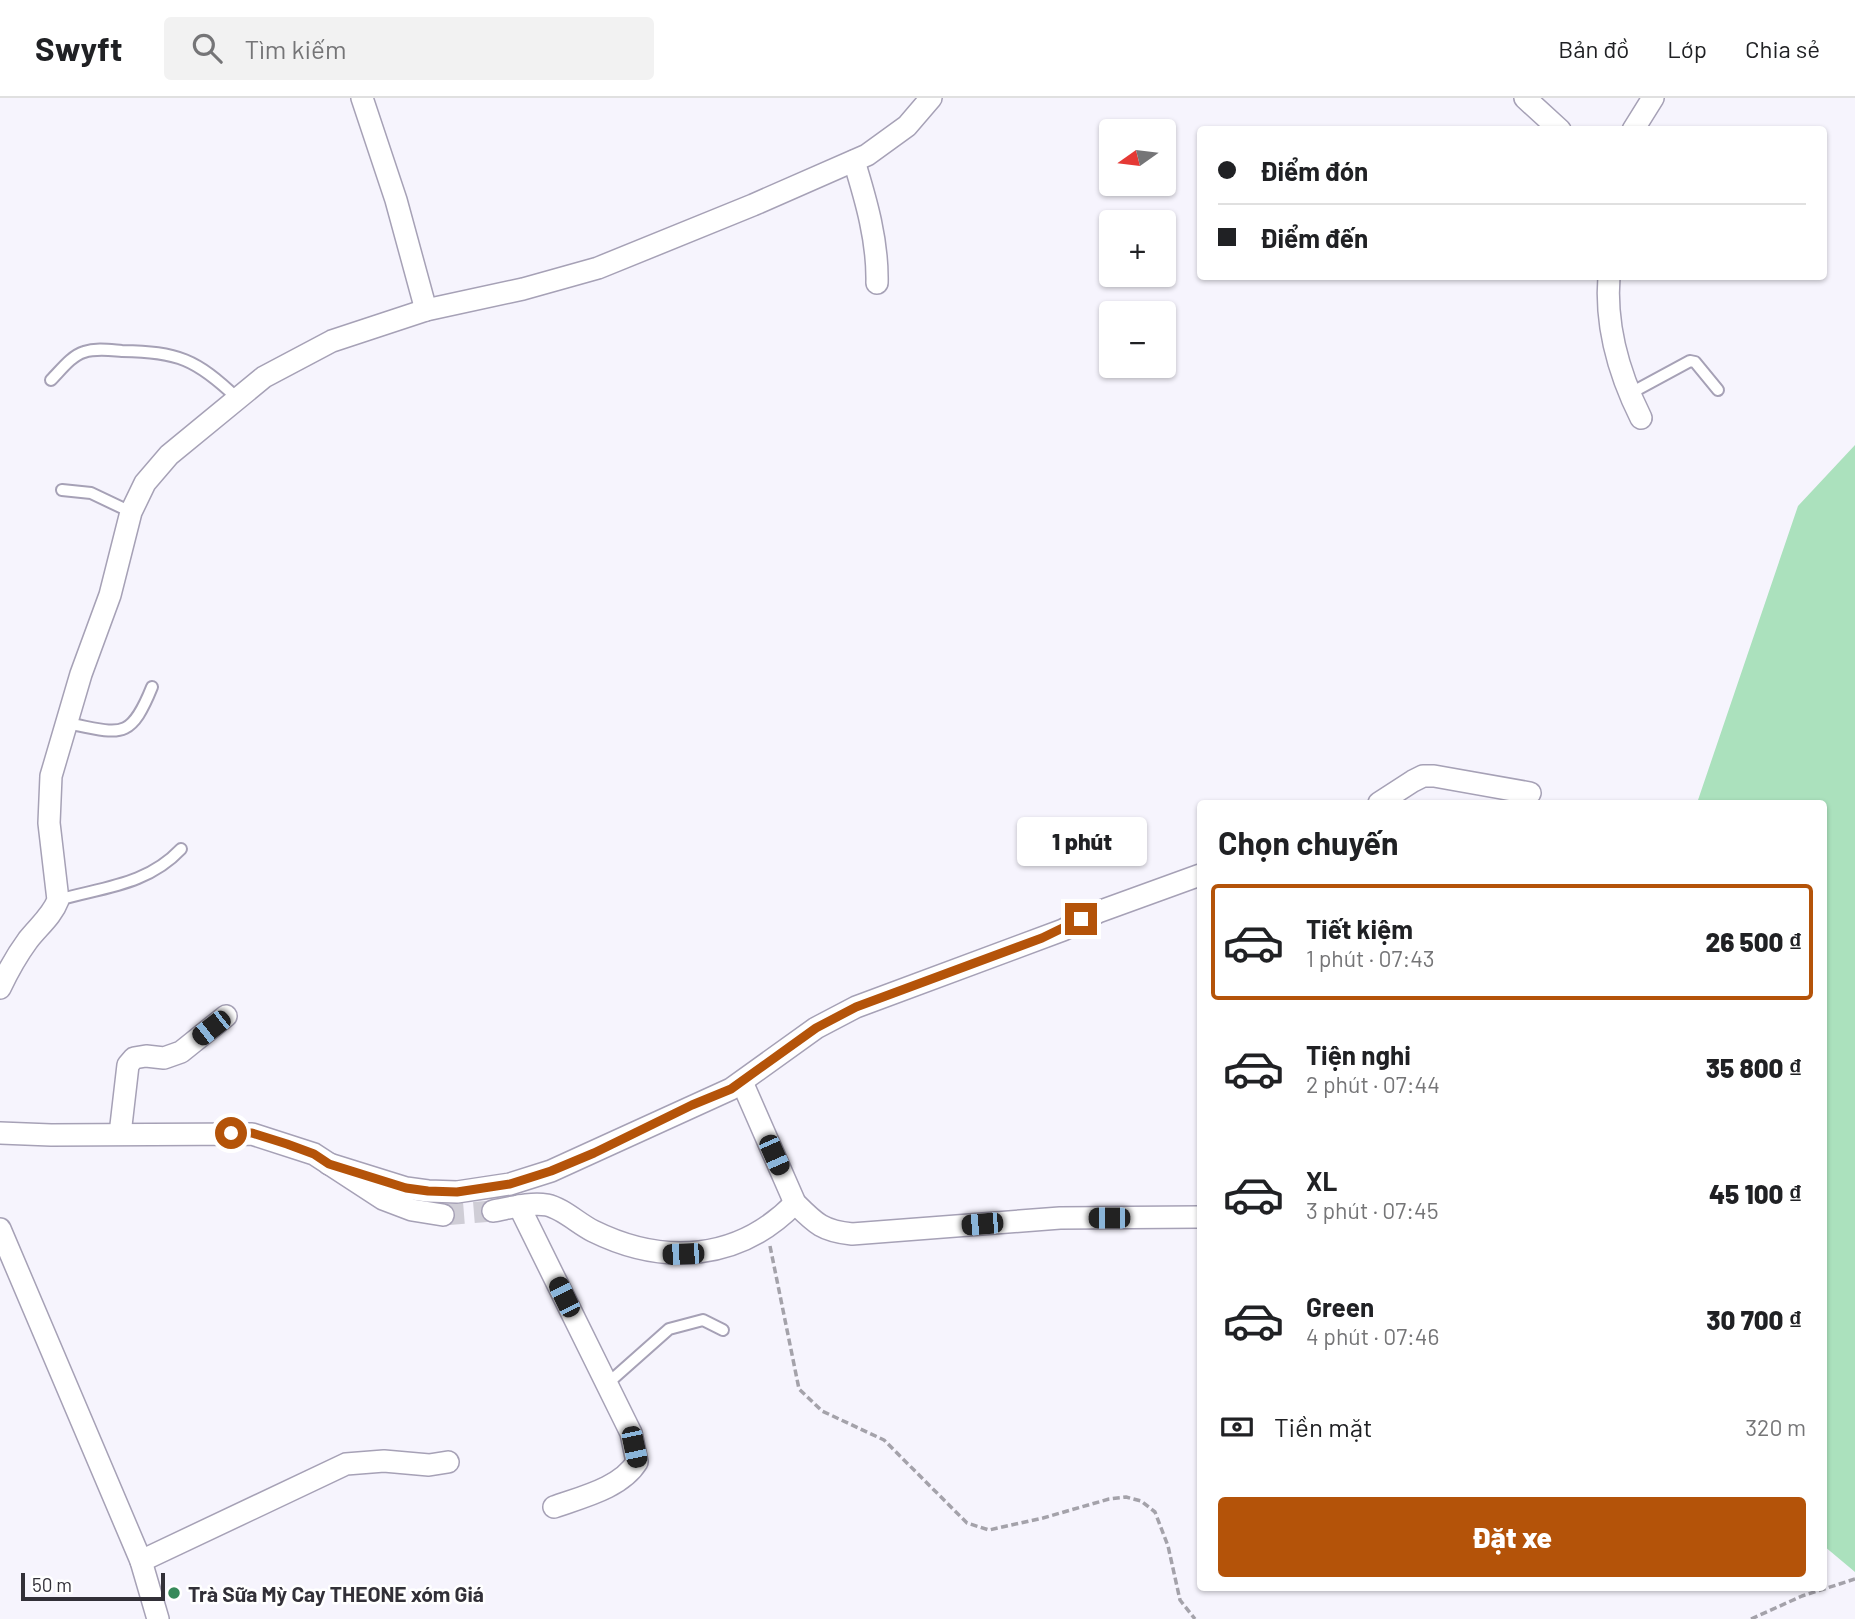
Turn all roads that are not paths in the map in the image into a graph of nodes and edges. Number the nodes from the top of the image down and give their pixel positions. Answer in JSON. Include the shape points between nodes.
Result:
{"nodes":[{"id":1,"x":362,"y":98,"type":"edge"},
{"id":2,"x":932,"y":98,"type":"edge"},
{"id":3,"x":1525,"y":98,"type":"edge"},
{"id":4,"x":1653,"y":98,"type":"edge"},
{"id":5,"x":1556,"y":126,"type":"edge"},
{"id":6,"x":1636,"y":126,"type":"edge"},
{"id":7,"x":854,"y":161,"type":"junction"},
{"id":8,"x":1609,"y":280,"type":"edge"},
{"id":9,"x":877,"y":283,"type":"dead end"},
{"id":10,"x":426,"y":310,"type":"junction"},
{"id":11,"x":51,"y":380,"type":"dead end"},
{"id":12,"x":1718,"y":390,"type":"dead end"},
{"id":13,"x":1629,"y":394,"type":"junction"},
{"id":14,"x":237,"y":398,"type":"junction"},
{"id":15,"x":1641,"y":418,"type":"dead end"},
{"id":16,"x":62,"y":490,"type":"dead end"},
{"id":17,"x":131,"y":512,"type":"junction"},
{"id":18,"x":152,"y":687,"type":"dead end"},
{"id":19,"x":65,"y":723,"type":"junction"},
{"id":20,"x":1530,"y":793,"type":"dead end"},
{"id":21,"x":1394,"y":800,"type":"edge"},
{"id":22,"x":181,"y":849,"type":"dead end"},
{"id":23,"x":1197,"y":876,"type":"edge"},
{"id":24,"x":58,"y":900,"type":"junction"},
{"id":25,"x":0,"y":988,"type":"edge"},
{"id":26,"x":226,"y":1016,"type":"dead end"},
{"id":27,"x":742,"y":1082,"type":"junction"},
{"id":28,"x":0,"y":1133,"type":"edge"},
{"id":29,"x":120,"y":1134,"type":"junction"},
{"id":30,"x":329,"y":1164,"type":"junction"},
{"id":31,"x":795,"y":1203,"type":"junction"},
{"id":32,"x":519,"y":1206,"type":"junction"},
{"id":33,"x":494,"y":1211,"type":"tunnel mouth"},
{"id":34,"x":443,"y":1215,"type":"tunnel mouth"},
{"id":35,"x":1197,"y":1217,"type":"edge"},
{"id":36,"x":0,"y":1229,"type":"edge"},
{"id":37,"x":723,"y":1330,"type":"dead end"},
{"id":38,"x":607,"y":1384,"type":"junction"},
{"id":39,"x":449,"y":1462,"type":"dead end"},
{"id":40,"x":554,"y":1507,"type":"dead end"},
{"id":41,"x":141,"y":1561,"type":"junction"},
{"id":42,"x":158,"y":1619,"type":"edge"}],
"edges":[{"from":1,"to":10,"type":"street"},
{"from":2,"to":7,"type":"street","via":[[907,126]]},
{"from":3,"to":5,"type":"street"},
{"from":4,"to":6,"type":"street"},
{"from":7,"to":9,"type":"street","via":[[875,242]]},
{"from":7,"to":10,"type":"street","via":[[598,268]]},
{"from":8,"to":13,"type":"street","via":[[1615,353]]},
{"from":10,"to":14,"type":"street","via":[[332,341],[283,365]]},
{"from":11,"to":14,"type":"lane","via":[[82,352],[150,352],[190,361]]},
{"from":12,"to":13,"type":"lane","via":[[1690,360]]},
{"from":13,"to":15,"type":"street"},
{"from":14,"to":17,"type":"street","via":[[169,455],[145,483]]},
{"from":16,"to":17,"type":"lane","via":[[91,493]]},
{"from":17,"to":19,"type":"street","via":[[110,595]]},
{"from":18,"to":19,"type":"lane","via":[[140,715],[120,730]]},
{"from":19,"to":24,"type":"street","via":[[51,776],[49,823]]},
{"from":20,"to":21,"type":"street","via":[[1423,776]]},
{"from":22,"to":24,"type":"lane","via":[[168,863],[131,883]]},
{"from":23,"to":27,"type":"street","via":[[856,1007],[816,1028]]},
{"from":24,"to":25,"type":"street"},
{"from":26,"to":29,"type":"street","via":[[181,1052],[134,1058],[128,1065]]},
{"from":27,"to":30,"type":"street","via":[[594,1153],[510,1184],[428,1191]]},
{"from":27,"to":31,"type":"street"},
{"from":28,"to":29,"type":"street"},
{"from":29,"to":30,"type":"street","via":[[252,1133],[314,1154]]},
{"from":30,"to":34,"type":"street","via":[[383,1199]]},
{"from":31,"to":32,"type":"street","via":[[766,1229],[729,1245],[668,1254],[594,1232],[548,1205]]},
{"from":31,"to":35,"type":"street","via":[[830,1232],[852,1234],[1060,1218]]},
{"from":32,"to":33,"type":"street"},
{"from":32,"to":38,"type":"street"},
{"from":36,"to":41,"type":"street"},
{"from":37,"to":38,"type":"lane","via":[[703,1320],[669,1329]]},
{"from":38,"to":40,"type":"street","via":[[631,1433],[637,1462],[630,1474]]},
{"from":39,"to":41,"type":"street","via":[[346,1464]]},
{"from":41,"to":42,"type":"street"}]}
